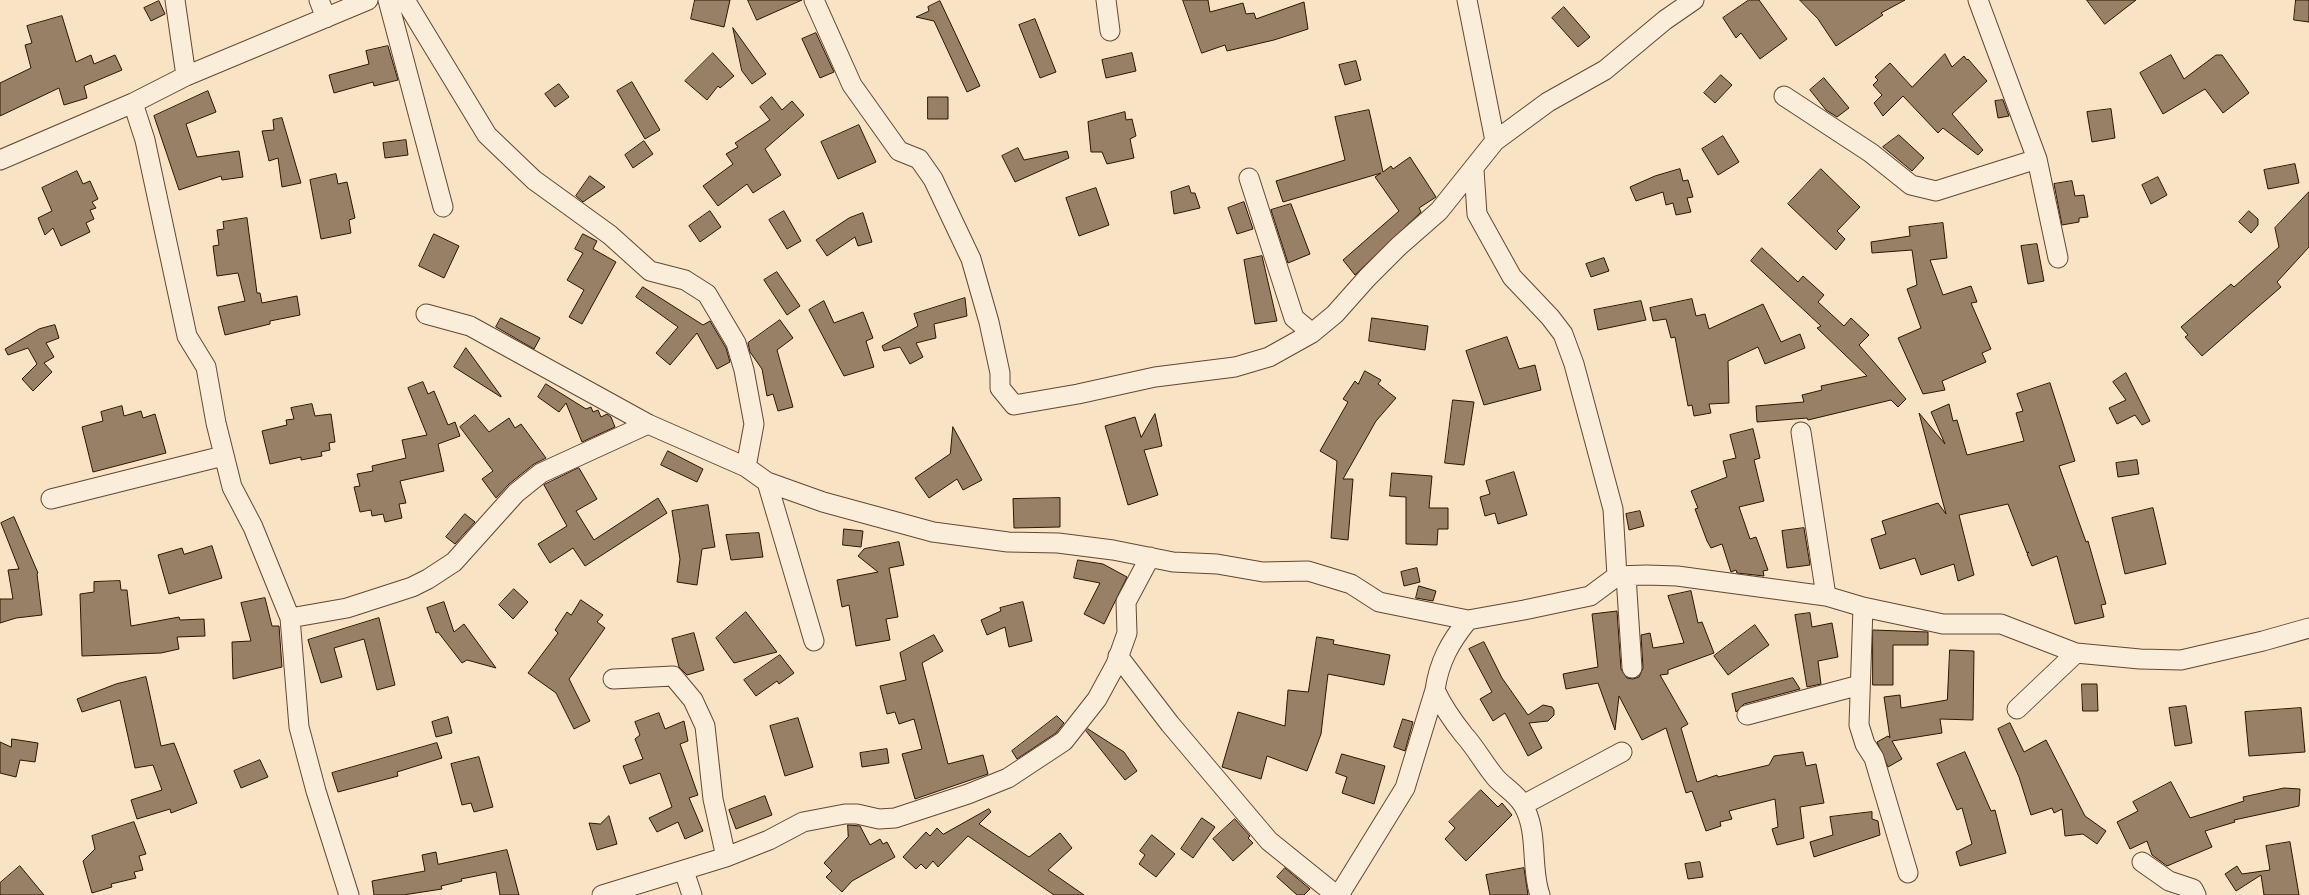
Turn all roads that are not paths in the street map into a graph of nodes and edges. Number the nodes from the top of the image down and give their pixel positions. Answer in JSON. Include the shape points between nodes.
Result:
{"nodes":[{"id":1,"x":175,"y":0,"type":"edge"},
{"id":2,"x":319,"y":0,"type":"edge"},
{"id":3,"x":368,"y":0,"type":"edge"},
{"id":4,"x":388,"y":0,"type":"edge"},
{"id":5,"x":405,"y":0,"type":"edge"},
{"id":6,"x":814,"y":0,"type":"edge"},
{"id":7,"x":1106,"y":0,"type":"edge"},
{"id":8,"x":1467,"y":0,"type":"edge"},
{"id":9,"x":1694,"y":0,"type":"edge"},
{"id":10,"x":1978,"y":0,"type":"edge"},
{"id":11,"x":326,"y":18,"type":"junction"},
{"id":12,"x":1110,"y":31,"type":"dead end"},
{"id":13,"x":186,"y":76,"type":"junction"},
{"id":14,"x":1784,"y":96,"type":"dead end"},
{"id":15,"x":134,"y":103,"type":"junction"},
{"id":16,"x":1495,"y":141,"type":"junction"},
{"id":17,"x":2037,"y":159,"type":"junction"},
{"id":18,"x":0,"y":160,"type":"edge"},
{"id":19,"x":1474,"y":170,"type":"junction"},
{"id":20,"x":1249,"y":178,"type":"dead end"},
{"id":21,"x":443,"y":207,"type":"dead end"},
{"id":22,"x":2058,"y":258,"type":"dead end"},
{"id":23,"x":426,"y":314,"type":"dead end"},
{"id":24,"x":1312,"y":333,"type":"junction"},
{"id":25,"x":648,"y":424,"type":"junction"},
{"id":26,"x":1800,"y":432,"type":"dead end"},
{"id":27,"x":223,"y":456,"type":"junction"},
{"id":28,"x":746,"y":467,"type":"junction"},
{"id":29,"x":767,"y":482,"type":"junction"},
{"id":30,"x":51,"y":499,"type":"dead end"},
{"id":31,"x":1150,"y":557,"type":"junction"},
{"id":32,"x":1621,"y":576,"type":"junction"},
{"id":33,"x":1826,"y":596,"type":"junction"},
{"id":34,"x":1863,"y":607,"type":"junction"},
{"id":35,"x":290,"y":618,"type":"junction"},
{"id":36,"x":1468,"y":620,"type":"junction"},
{"id":37,"x":2309,"y":633,"type":"edge"},
{"id":38,"x":814,"y":641,"type":"dead end"},
{"id":39,"x":2076,"y":653,"type":"junction"},
{"id":40,"x":1118,"y":656,"type":"junction"},
{"id":41,"x":1632,"y":668,"type":"dead end"},
{"id":42,"x":613,"y":678,"type":"dead end"},
{"id":43,"x":1860,"y":684,"type":"junction"},
{"id":44,"x":1435,"y":690,"type":"junction"},
{"id":45,"x":2017,"y":709,"type":"dead end"},
{"id":46,"x":1747,"y":715,"type":"dead end"},
{"id":47,"x":1622,"y":752,"type":"dead end"},
{"id":48,"x":1523,"y":805,"type":"junction"},
{"id":49,"x":726,"y":857,"type":"junction"},
{"id":50,"x":2142,"y":862,"type":"dead end"},
{"id":51,"x":684,"y":871,"type":"junction"},
{"id":52,"x":1908,"y":873,"type":"dead end"},
{"id":53,"x":349,"y":895,"type":"edge"},
{"id":54,"x":602,"y":895,"type":"edge"},
{"id":55,"x":692,"y":895,"type":"edge"},
{"id":56,"x":1338,"y":895,"type":"edge"},
{"id":57,"x":1540,"y":895,"type":"edge"},
{"id":58,"x":2196,"y":895,"type":"edge"}],
"edges":[{"from":1,"to":13,"type":"street"},
{"from":2,"to":11,"type":"street"},
{"from":3,"to":11,"type":"street"},
{"from":4,"to":21,"type":"street"},
{"from":5,"to":28,"type":"street","via":[[487,135],[534,180],[610,235],[650,271],[685,280],[707,294],[736,343],[744,370],[754,424]]},
{"from":6,"to":24,"type":"street","via":[[852,85],[899,151],[919,160],[933,179],[971,259],[989,322],[1000,388],[1014,405],[1155,376],[1235,368],[1269,357]]},
{"from":7,"to":12,"type":"street"},
{"from":8,"to":16,"type":"street"},
{"from":9,"to":16,"type":"street","via":[[1605,70],[1548,102]]},
{"from":10,"to":17,"type":"street"},
{"from":11,"to":13,"type":"street"},
{"from":13,"to":15,"type":"street"},
{"from":14,"to":17,"type":"street","via":[[1870,153],[1911,186],[1936,191]]},
{"from":15,"to":18,"type":"street"},
{"from":15,"to":27,"type":"street","via":[[145,140],[187,336],[206,367]]},
{"from":16,"to":19,"type":"street"},
{"from":17,"to":22,"type":"street"},
{"from":19,"to":24,"type":"street","via":[[1439,210]]},
{"from":19,"to":32,"type":"street","via":[[1477,214],[1512,277],[1563,334],[1574,364],[1613,509]]},
{"from":20,"to":24,"type":"street","via":[[1294,318]]},
{"from":23,"to":25,"type":"street","via":[[470,326]]},
{"from":25,"to":28,"type":"street"},
{"from":25,"to":35,"type":"street","via":[[541,473],[516,493],[454,562],[428,579],[347,608]]},
{"from":26,"to":33,"type":"street"},
{"from":27,"to":30,"type":"street"},
{"from":27,"to":35,"type":"street","via":[[232,487],[253,527]]},
{"from":28,"to":29,"type":"street"},
{"from":29,"to":31,"type":"street","via":[[823,502],[933,532],[1008,542],[1058,542]]},
{"from":29,"to":38,"type":"street"},
{"from":31,"to":36,"type":"street","via":[[1263,572],[1308,571],[1351,584],[1379,602]]},
{"from":31,"to":40,"type":"street","via":[[1126,602],[1127,633]]},
{"from":32,"to":33,"type":"street","via":[[1676,576]]},
{"from":32,"to":36,"type":"street","via":[[1590,596]]},
{"from":32,"to":41,"type":"street"},
{"from":33,"to":34,"type":"street"},
{"from":34,"to":39,"type":"street","via":[[1943,624],[2001,624]]},
{"from":34,"to":43,"type":"street"},
{"from":35,"to":53,"type":"street","via":[[301,735]]},
{"from":36,"to":44,"type":"street","via":[[1446,651]]},
{"from":37,"to":39,"type":"street","via":[[2181,660]]},
{"from":39,"to":45,"type":"street"},
{"from":40,"to":49,"type":"street","via":[[1097,699],[1064,741],[1008,778],[896,818],[845,814],[803,822]]},
{"from":40,"to":56,"type":"street","via":[[1176,732],[1269,841]]},
{"from":42,"to":49,"type":"street","via":[[673,676],[693,700],[705,726],[713,799]]},
{"from":43,"to":46,"type":"street"},
{"from":43,"to":52,"type":"street","via":[[1859,725],[1874,758]]},
{"from":44,"to":48,"type":"street","via":[[1451,720],[1477,755]]},
{"from":44,"to":56,"type":"street","via":[[1405,788]]},
{"from":47,"to":48,"type":"street"},
{"from":48,"to":57,"type":"street","via":[[1533,846],[1534,879]]},
{"from":49,"to":51,"type":"street"},
{"from":50,"to":58,"type":"street","via":[[2169,881],[2194,889]]},
{"from":51,"to":54,"type":"street"},
{"from":51,"to":55,"type":"street"}]}
